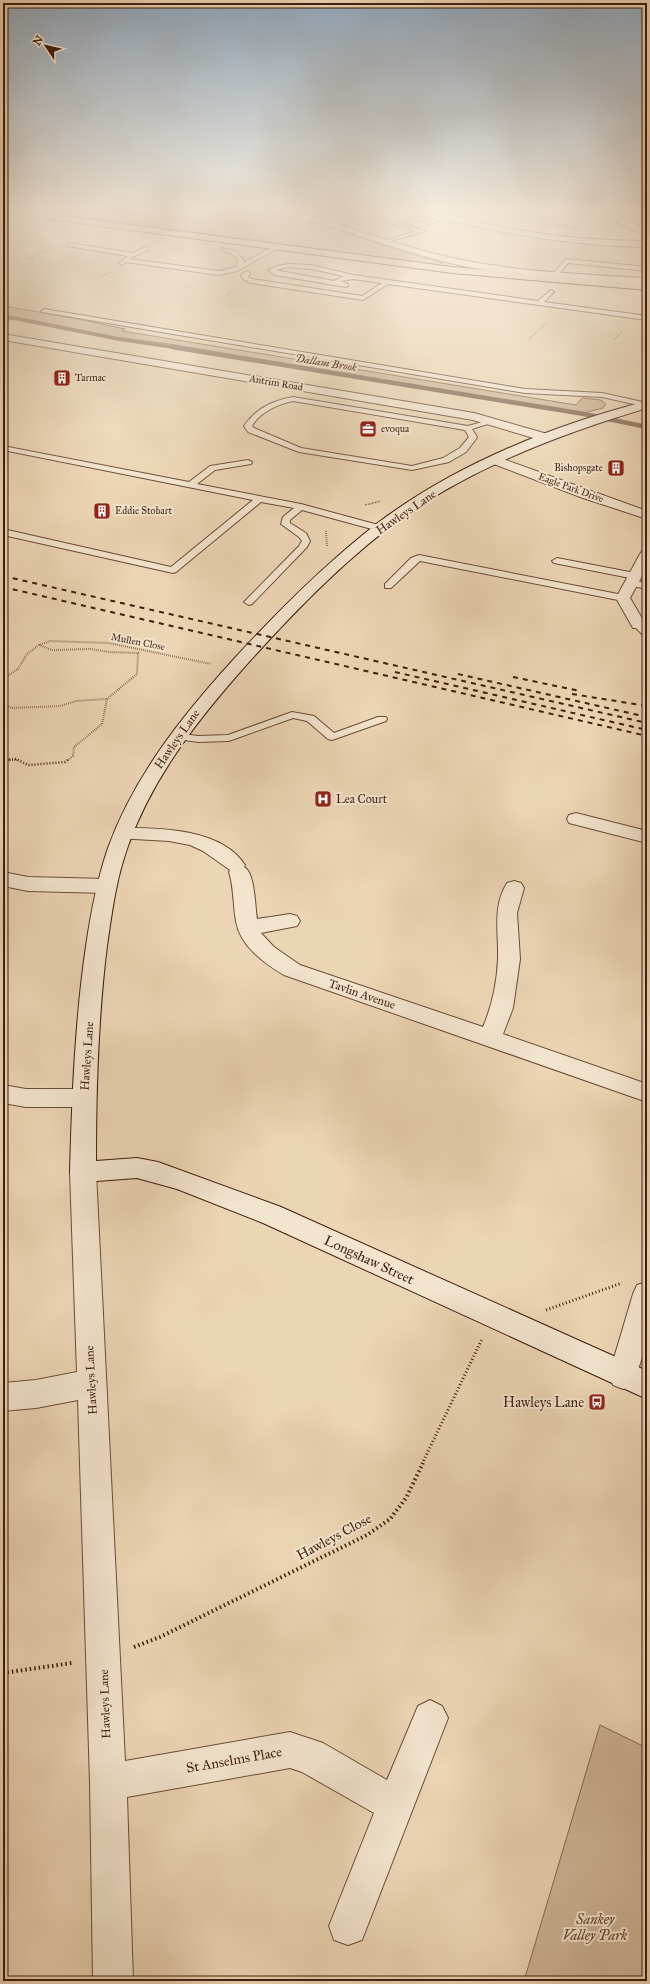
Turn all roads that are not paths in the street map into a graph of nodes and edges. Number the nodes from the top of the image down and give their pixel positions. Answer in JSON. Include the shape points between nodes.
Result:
{"nodes":[{"id":1,"x":536,"y":303,"type":"edge"},
{"id":2,"x":539,"y":303,"type":"joint"},
{"id":3,"x":44,"y":311,"type":"dead end"},
{"id":4,"x":647,"y":318,"type":"edge"},
{"id":5,"x":3,"y":337,"type":"edge"},
{"id":6,"x":647,"y":405,"type":"edge"},
{"id":7,"x":493,"y":421,"type":"junction"},
{"id":8,"x":468,"y":428,"type":"junction"},
{"id":9,"x":547,"y":438,"type":"junction"},
{"id":10,"x":3,"y":448,"type":"edge"},
{"id":11,"x":495,"y":460,"type":"junction"},
{"id":12,"x":248,"y":462,"type":"dead end"},
{"id":13,"x":191,"y":485,"type":"junction"},
{"id":14,"x":259,"y":499,"type":"junction"},
{"id":15,"x":301,"y":507,"type":"junction"},
{"id":16,"x":647,"y":515,"type":"edge"},
{"id":17,"x":379,"y":528,"type":"junction"},
{"id":18,"x":3,"y":532,"type":"edge"},
{"id":19,"x":647,"y":554,"type":"edge"},
{"id":20,"x":557,"y":561,"type":"dead end"},
{"id":21,"x":633,"y":579,"type":"junction"},
{"id":22,"x":388,"y":586,"type":"dead end"},
{"id":23,"x":647,"y":586,"type":"edge"},
{"id":24,"x":623,"y":598,"type":"junction"},
{"id":25,"x":249,"y":602,"type":"dead end"},
{"id":26,"x":642,"y":629,"type":"edge"},
{"id":27,"x":382,"y":719,"type":"dead end"},
{"id":28,"x":177,"y":736,"type":"junction"},
{"id":29,"x":576,"y":819,"type":"dead end"},
{"id":30,"x":124,"y":834,"type":"junction"},
{"id":31,"x":647,"y":836,"type":"edge"},
{"id":32,"x":3,"y":879,"type":"edge"},
{"id":33,"x":106,"y":886,"type":"junction"},
{"id":34,"x":514,"y":888,"type":"dead end"},
{"id":35,"x":290,"y":921,"type":"dead end"},
{"id":36,"x":248,"y":928,"type":"junction"},
{"id":37,"x":490,"y":1039,"type":"junction"},
{"id":38,"x":647,"y":1093,"type":"edge"},
{"id":39,"x":3,"y":1094,"type":"edge"},
{"id":40,"x":84,"y":1098,"type":"junction"},
{"id":41,"x":83,"y":1172,"type":"junction"},
{"id":42,"x":635,"y":1288,"type":"edge"},
{"id":43,"x":635,"y":1380,"type":"edge"},
{"id":44,"x":92,"y":1383,"type":"junction"},
{"id":45,"x":3,"y":1397,"type":"edge"},
{"id":46,"x":430,"y":1718,"type":"dead end"},
{"id":47,"x":108,"y":1782,"type":"junction"},
{"id":48,"x":395,"y":1805,"type":"junction"},
{"id":49,"x":348,"y":1926,"type":"dead end"},
{"id":50,"x":114,"y":1981,"type":"edge"}],
"edges":[{"from":1,"to":2,"type":"lane"},
{"from":2,"to":4,"type":"lane"},
{"from":3,"to":6,"type":"lane","via":[[525,391],[601,394]]},
{"from":5,"to":7,"type":"street","name":"Antrim Road"},
{"from":6,"to":9,"type":"street","name":"Hawleys Lane"},
{"from":7,"to":8,"type":"lane"},
{"from":7,"to":9,"type":"street","name":"Antrim Road"},
{"from":8,"to":8,"type":"lane","via":[[293,399],[282,400],[273,405],[250,421],[248,426],[251,430],[299,450],[412,468],[446,460],[463,450],[473,437]]},
{"from":9,"to":11,"type":"street","name":"Hawleys Lane"},
{"from":10,"to":13,"type":"lane"},
{"from":11,"to":16,"type":"street","name":"Eagle Park Drive"},
{"from":11,"to":17,"type":"street","name":"Hawleys Lane","via":[[423,498]]},
{"from":12,"to":13,"type":"lane","via":[[213,468]]},
{"from":13,"to":14,"type":"lane"},
{"from":14,"to":15,"type":"lane"},
{"from":14,"to":18,"type":"lane","via":[[173,570]]},
{"from":15,"to":17,"type":"lane"},
{"from":15,"to":25,"type":"lane","via":[[286,519],[285,524],[303,535],[306,541],[303,547]]},
{"from":17,"to":28,"type":"street","name":"Hawleys Lane","via":[[303,596],[233,669]]},
{"from":19,"to":21,"type":"street"},
{"from":20,"to":21,"type":"lane"},
{"from":21,"to":23,"type":"lane"},
{"from":21,"to":24,"type":"street"},
{"from":22,"to":24,"type":"lane","via":[[419,558]]},
{"from":24,"to":26,"type":"street"},
{"from":27,"to":28,"type":"lane","via":[[332,737],[310,718],[292,715],[229,738],[198,739]]},
{"from":28,"to":30,"type":"street","name":"Hawleys Lane","via":[[140,798]]},
{"from":29,"to":31,"type":"street"},
{"from":30,"to":33,"type":"street","name":"Hawleys Lane"},
{"from":30,"to":36,"type":"street","name":"Tavlin Avenue","via":[[163,834],[187,838],[216,849],[237,868],[243,884]]},
{"from":32,"to":33,"type":"street","via":[[28,884]]},
{"from":33,"to":40,"type":"street","name":"Hawleys Lane","via":[[94,966]]},
{"from":34,"to":37,"type":"street","via":[[507,913],[509,959],[502,1008]]},
{"from":35,"to":36,"type":"street"},
{"from":36,"to":37,"type":"street","name":"Tavlin Avenue","via":[[264,952],[292,970]]},
{"from":37,"to":38,"type":"street","name":"Tavlin Avenue"},
{"from":39,"to":40,"type":"street","via":[[26,1098]]},
{"from":40,"to":41,"type":"street","name":"Hawleys Lane"},
{"from":41,"to":43,"type":"street","name":"Longshaw Street","via":[[137,1168],[185,1181],[272,1216]]},
{"from":41,"to":44,"type":"street","name":"Hawleys Lane"},
{"from":42,"to":43,"type":"street"},
{"from":44,"to":45,"type":"street","via":[[36,1394]]},
{"from":44,"to":47,"type":"street","name":"Hawleys Lane"},
{"from":46,"to":48,"type":"street"},
{"from":47,"to":48,"type":"street","name":"St Anselms Place","via":[[290,1750],[310,1756]]},
{"from":47,"to":50,"type":"street","name":"Hawleys Lane"},
{"from":48,"to":49,"type":"street"}]}
